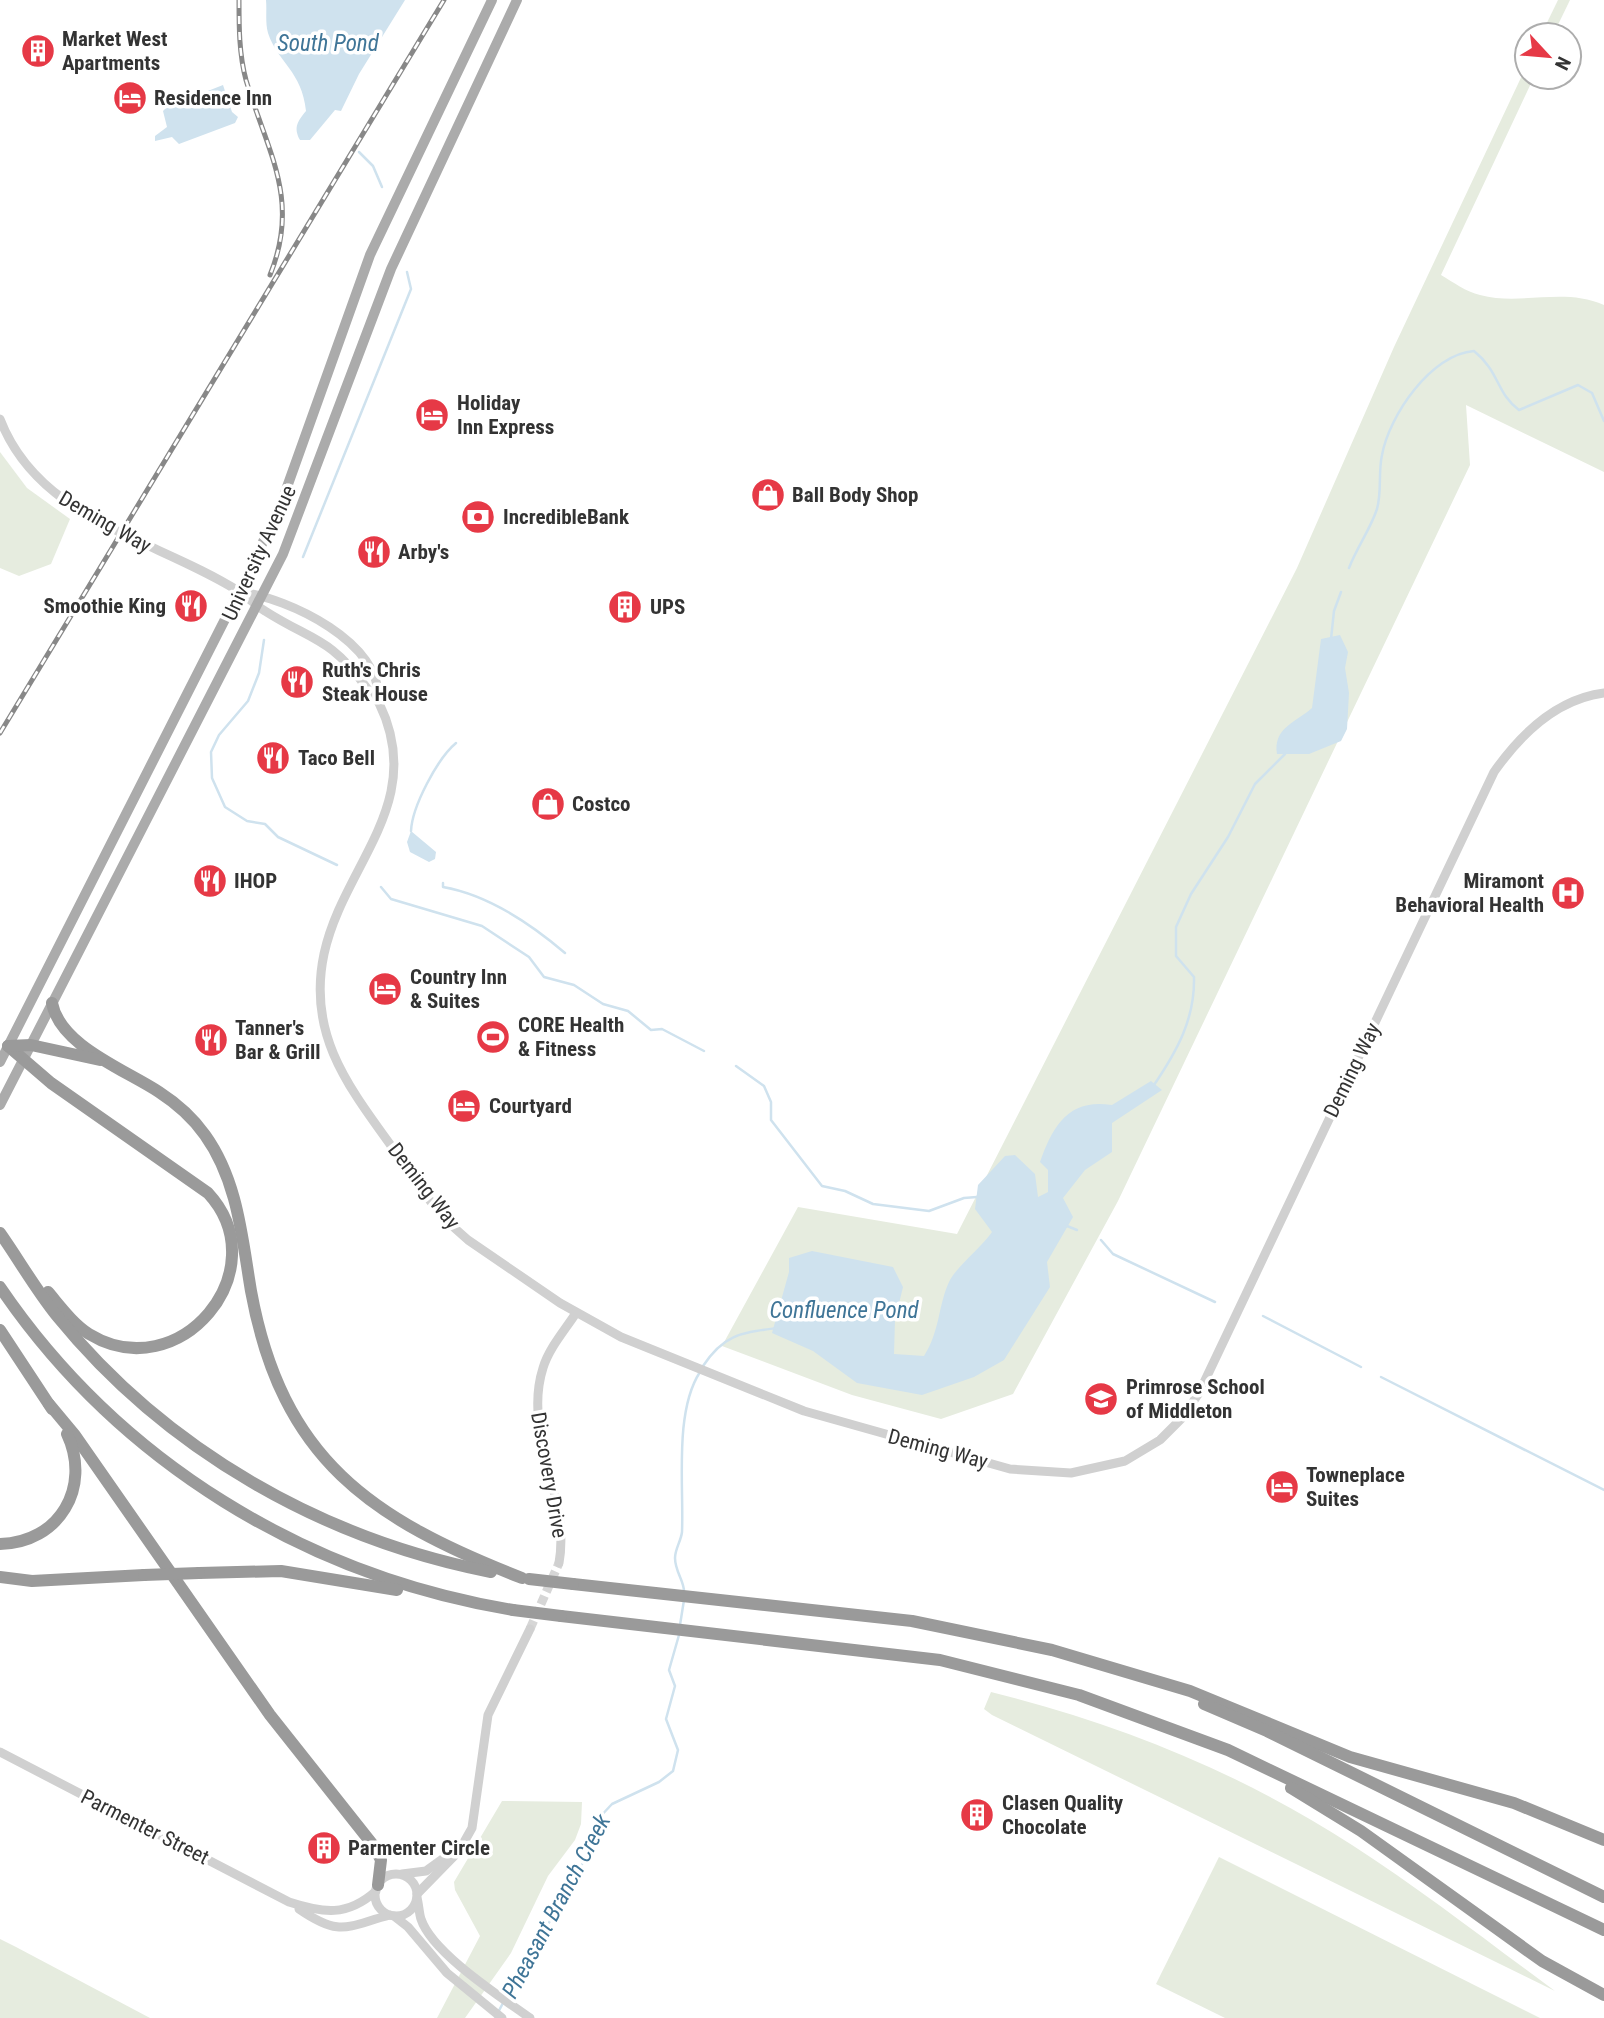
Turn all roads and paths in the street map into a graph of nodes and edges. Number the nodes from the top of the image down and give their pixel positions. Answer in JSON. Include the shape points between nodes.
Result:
{"nodes":[{"id":1,"x":492,"y":0,"type":"edge"},
{"id":2,"x":517,"y":0,"type":"edge"},
{"id":3,"x":0,"y":419,"type":"edge"},
{"id":4,"x":239,"y":591,"type":"junction"},
{"id":5,"x":260,"y":600,"type":"junction"},
{"id":6,"x":1604,"y":693,"type":"edge"},
{"id":7,"x":378,"y":701,"type":"junction"},
{"id":8,"x":52,"y":1003,"type":"junction"},
{"id":9,"x":31,"y":1045,"type":"junction"},
{"id":10,"x":8,"y":1046,"type":"junction"},
{"id":11,"x":23,"y":1061,"type":"junction"},
{"id":12,"x":104,"y":1061,"type":"junction"},
{"id":13,"x":0,"y":1062,"type":"edge"},
{"id":14,"x":0,"y":1105,"type":"edge"},
{"id":15,"x":0,"y":1233,"type":"edge"},
{"id":16,"x":14,"y":1253,"type":"junction"},
{"id":17,"x":0,"y":1287,"type":"edge"},
{"id":18,"x":576,"y":1313,"type":"junction"},
{"id":19,"x":0,"y":1330,"type":"edge"},
{"id":20,"x":49,"y":1404,"type":"junction"},
{"id":21,"x":0,"y":1544,"type":"edge"},
{"id":22,"x":559,"y":1563,"type":"tunnel mouth"},
{"id":23,"x":0,"y":1577,"type":"edge"},
{"id":24,"x":525,"y":1578,"type":"junction"},
{"id":25,"x":445,"y":1598,"type":"junction"},
{"id":26,"x":530,"y":1629,"type":"tunnel mouth"},
{"id":27,"x":1104,"y":1665,"type":"junction"},
{"id":28,"x":1228,"y":1750,"type":"junction"},
{"id":29,"x":0,"y":1752,"type":"edge"},
{"id":30,"x":475,"y":1811,"type":"junction"},
{"id":31,"x":1604,"y":1840,"type":"edge"},
{"id":32,"x":400,"y":1874,"type":"junction"},
{"id":33,"x":377,"y":1888,"type":"junction"},
{"id":34,"x":417,"y":1896,"type":"junction"},
{"id":35,"x":1604,"y":1897,"type":"edge"},
{"id":36,"x":289,"y":1902,"type":"junction"},
{"id":37,"x":392,"y":1915,"type":"junction"},
{"id":38,"x":1604,"y":1930,"type":"edge"},
{"id":39,"x":1604,"y":1992,"type":"edge"},
{"id":40,"x":502,"y":2018,"type":"edge"},
{"id":41,"x":530,"y":2018,"type":"edge"}],
"edges":[{"from":1,"to":4,"type":"main road","name":"University Avenue","via":[[370,255],[282,501]]},
{"from":2,"to":5,"type":"main road","name":"University Avenue","via":[[391,269],[306,498]]},
{"from":3,"to":4,"type":"street","name":"Deming Way","via":[[18,454],[51,491],[122,533]]},
{"from":4,"to":5,"type":"street","name":"Deming Way"},
{"from":4,"to":10,"type":"main road","name":"University Avenue"},
{"from":5,"to":7,"type":"street","name":"Deming Way","via":[[345,659]]},
{"from":5,"to":7,"type":"street","name":"Deming Way","via":[[322,623],[351,644],[374,675]]},
{"from":5,"to":8,"type":"main road","name":"University Avenue"},
{"from":6,"to":18,"type":"street","name":"Deming Way","via":[[1572,702],[1550,715],[1519,740],[1494,772],[1199,1393],[1160,1440],[1125,1461],[1071,1473],[1010,1469],[822,1417],[684,1364]]},
{"from":7,"to":18,"type":"street","name":"Deming Way","via":[[391,745],[391,793],[380,830],[324,952],[320,995],[330,1048],[347,1084],[442,1215],[468,1240]]},
{"from":8,"to":9,"type":"main road","name":"University Avenue"},
{"from":8,"to":12,"type":"highway","via":[[62,1026]]},
{"from":9,"to":10,"type":"highway"},
{"from":9,"to":11,"type":"main road","name":"University Avenue"},
{"from":9,"to":12,"type":"highway"},
{"from":10,"to":11,"type":"highway"},
{"from":10,"to":13,"type":"main road","name":"University Avenue"},
{"from":11,"to":14,"type":"main road","name":"University Avenue"},
{"from":11,"to":16,"type":"highway","via":[[208,1193],[228,1228],[232,1259],[225,1286],[204,1321],[166,1343],[143,1348],[108,1342],[80,1328]]},
{"from":12,"to":24,"type":"highway","via":[[173,1102],[203,1133],[221,1161],[237,1208],[264,1349],[282,1396],[313,1444],[350,1486],[387,1514]]},
{"from":15,"to":16,"type":"highway"},
{"from":16,"to":24,"type":"highway","via":[[54,1313],[92,1355],[148,1410],[243,1478],[331,1524],[386,1545],[449,1564]]},
{"from":17,"to":25,"type":"highway","via":[[47,1350],[125,1432],[209,1494],[332,1558]]},
{"from":18,"to":22,"type":"street","name":"Discovery Drive","via":[[544,1365],[536,1397],[562,1532]]},
{"from":19,"to":20,"type":"highway"},
{"from":20,"to":21,"type":"highway","via":[[74,1451],[74,1494],[48,1529],[28,1540]]},
{"from":20,"to":33,"type":"highway","via":[[270,1715],[373,1845],[381,1860]]},
{"from":23,"to":25,"type":"highway","bridge":true,"via":[[32,1581],[281,1571]]},
{"from":24,"to":27,"type":"highway","bridge":true,"via":[[912,1621]]},
{"from":25,"to":28,"type":"highway","bridge":true,"via":[[642,1626],[892,1653],[981,1669],[1129,1711]]},
{"from":26,"to":30,"type":"street","via":[[488,1715]]},
{"from":27,"to":31,"type":"highway","via":[[1224,1703],[1350,1756],[1514,1803]]},
{"from":27,"to":35,"type":"highway","via":[[1267,1731]]},
{"from":28,"to":38,"type":"highway"},
{"from":28,"to":39,"type":"highway","via":[[1361,1831],[1536,1956]]},
{"from":29,"to":36,"type":"street","name":"Parmenter Street"},
{"from":30,"to":32,"type":"street","via":[[459,1842],[443,1860],[426,1871]]},
{"from":30,"to":34,"type":"street","via":[[472,1828],[459,1851]]},
{"from":32,"to":33,"type":"street","via":[[387,1876]]},
{"from":32,"to":34,"type":"street","via":[[410,1879]]},
{"from":33,"to":36,"type":"street","name":"Parmenter Street","via":[[358,1905],[337,1912]]},
{"from":33,"to":37,"type":"street","via":[[380,1908]]},
{"from":34,"to":37,"type":"street","via":[[407,1913]]},
{"from":34,"to":41,"type":"street","via":[[421,1920],[429,1933],[468,1972]]},
{"from":36,"to":37,"type":"street","name":"Parmenter Street","via":[[318,1921],[340,1928]]},
{"from":37,"to":40,"type":"street","via":[[447,1973]]}]}
